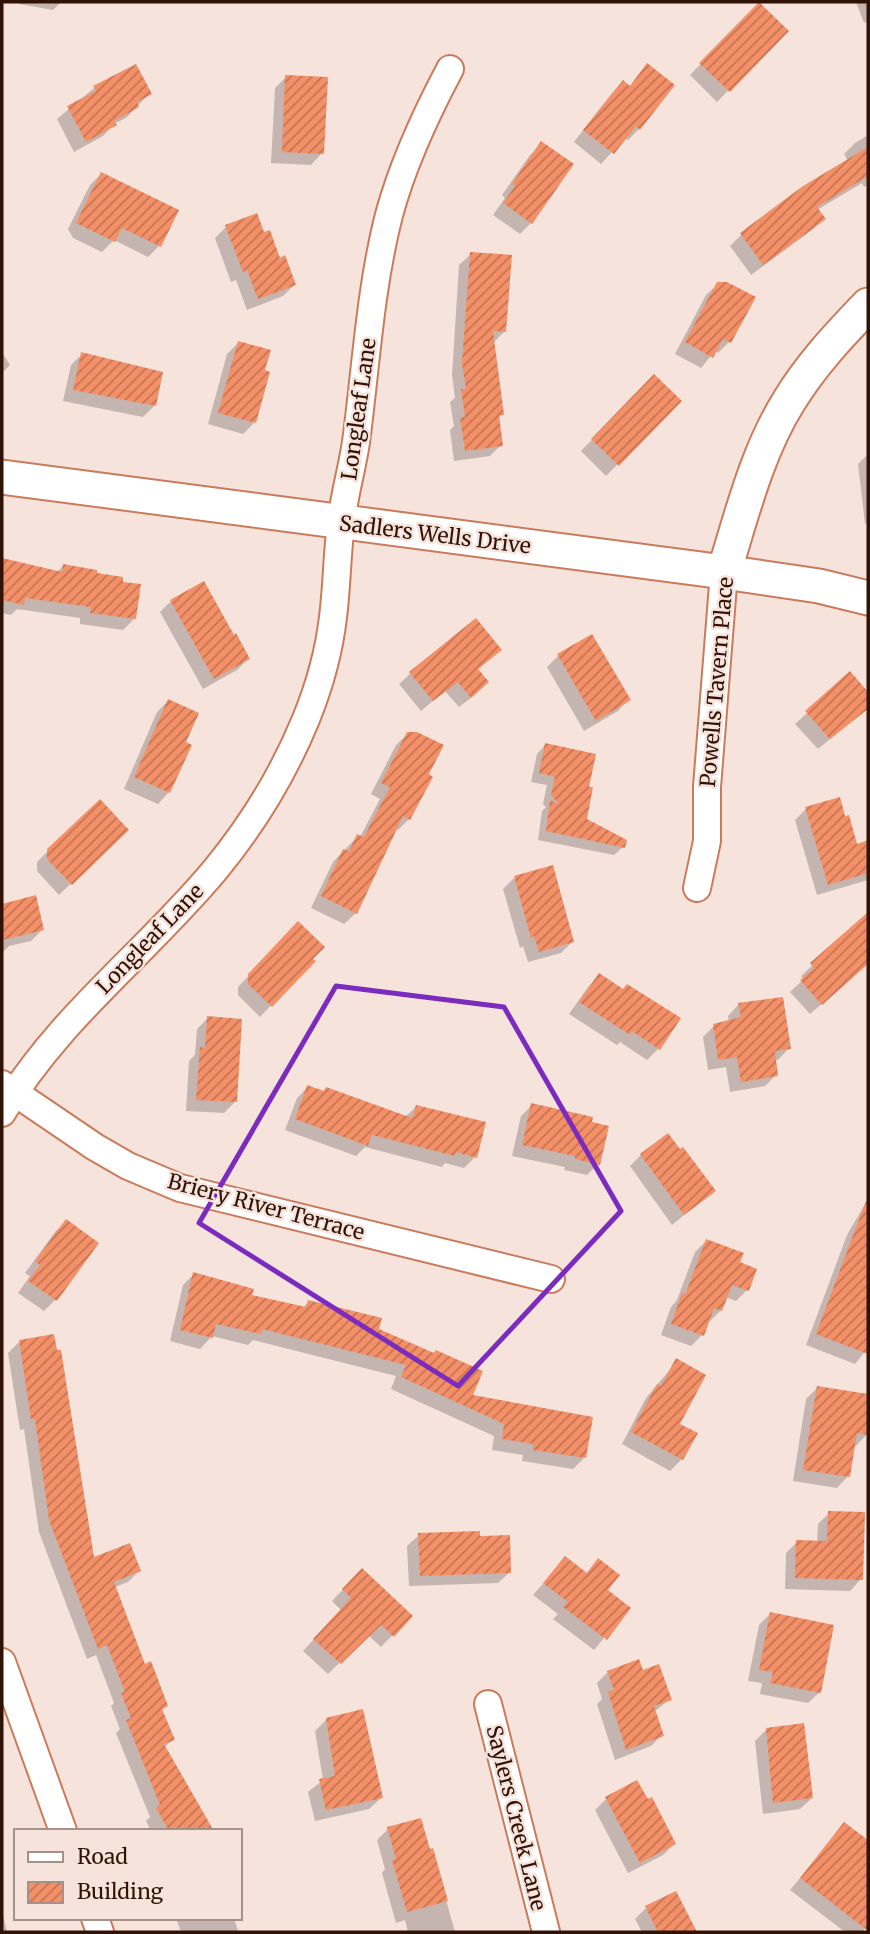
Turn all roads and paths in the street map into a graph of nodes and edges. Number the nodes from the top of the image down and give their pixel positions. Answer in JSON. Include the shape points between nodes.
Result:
{"nodes":[{"id":1,"x":450,"y":69,"type":"dead end"},
{"id":2,"x":868,"y":305,"type":"edge"},
{"id":3,"x":2,"y":477,"type":"edge"},
{"id":4,"x":341,"y":523,"type":"junction"},
{"id":5,"x":724,"y":572,"type":"junction"},
{"id":6,"x":868,"y":598,"type":"edge"},
{"id":7,"x":698,"y":888,"type":"dead end"},
{"id":8,"x":6,"y":1096,"type":"edge"},
{"id":9,"x":551,"y":1279,"type":"dead end"},
{"id":10,"x":2,"y":1662,"type":"edge"},
{"id":11,"x":488,"y":1704,"type":"dead end"},
{"id":12,"x":62,"y":1829,"type":"edge"},
{"id":13,"x":546,"y":1932,"type":"edge"}],
"edges":[{"from":1,"to":4,"type":"street","name":"Longleaf Lane","via":[[422,122],[388,218]]},
{"from":2,"to":5,"type":"street","name":"Powells Tavern Place","via":[[829,345],[789,401],[763,453]]},
{"from":3,"to":4,"type":"street","name":"Sadlers Wells Drive"},
{"from":4,"to":5,"type":"street","name":"Sadlers Wells Drive"},
{"from":4,"to":8,"type":"street","name":"Longleaf Lane","via":[[324,665],[281,775],[256,817],[214,871]]},
{"from":5,"to":6,"type":"street","name":"Sadlers Wells Drive"},
{"from":5,"to":7,"type":"street","name":"Powells Tavern Place","via":[[707,841]]},
{"from":8,"to":9,"type":"street","name":"Briery River Terrace","via":[[128,1166],[180,1188]]},
{"from":10,"to":12,"type":"street"},
{"from":11,"to":13,"type":"street","name":"Saylers Creek Lane"}]}
